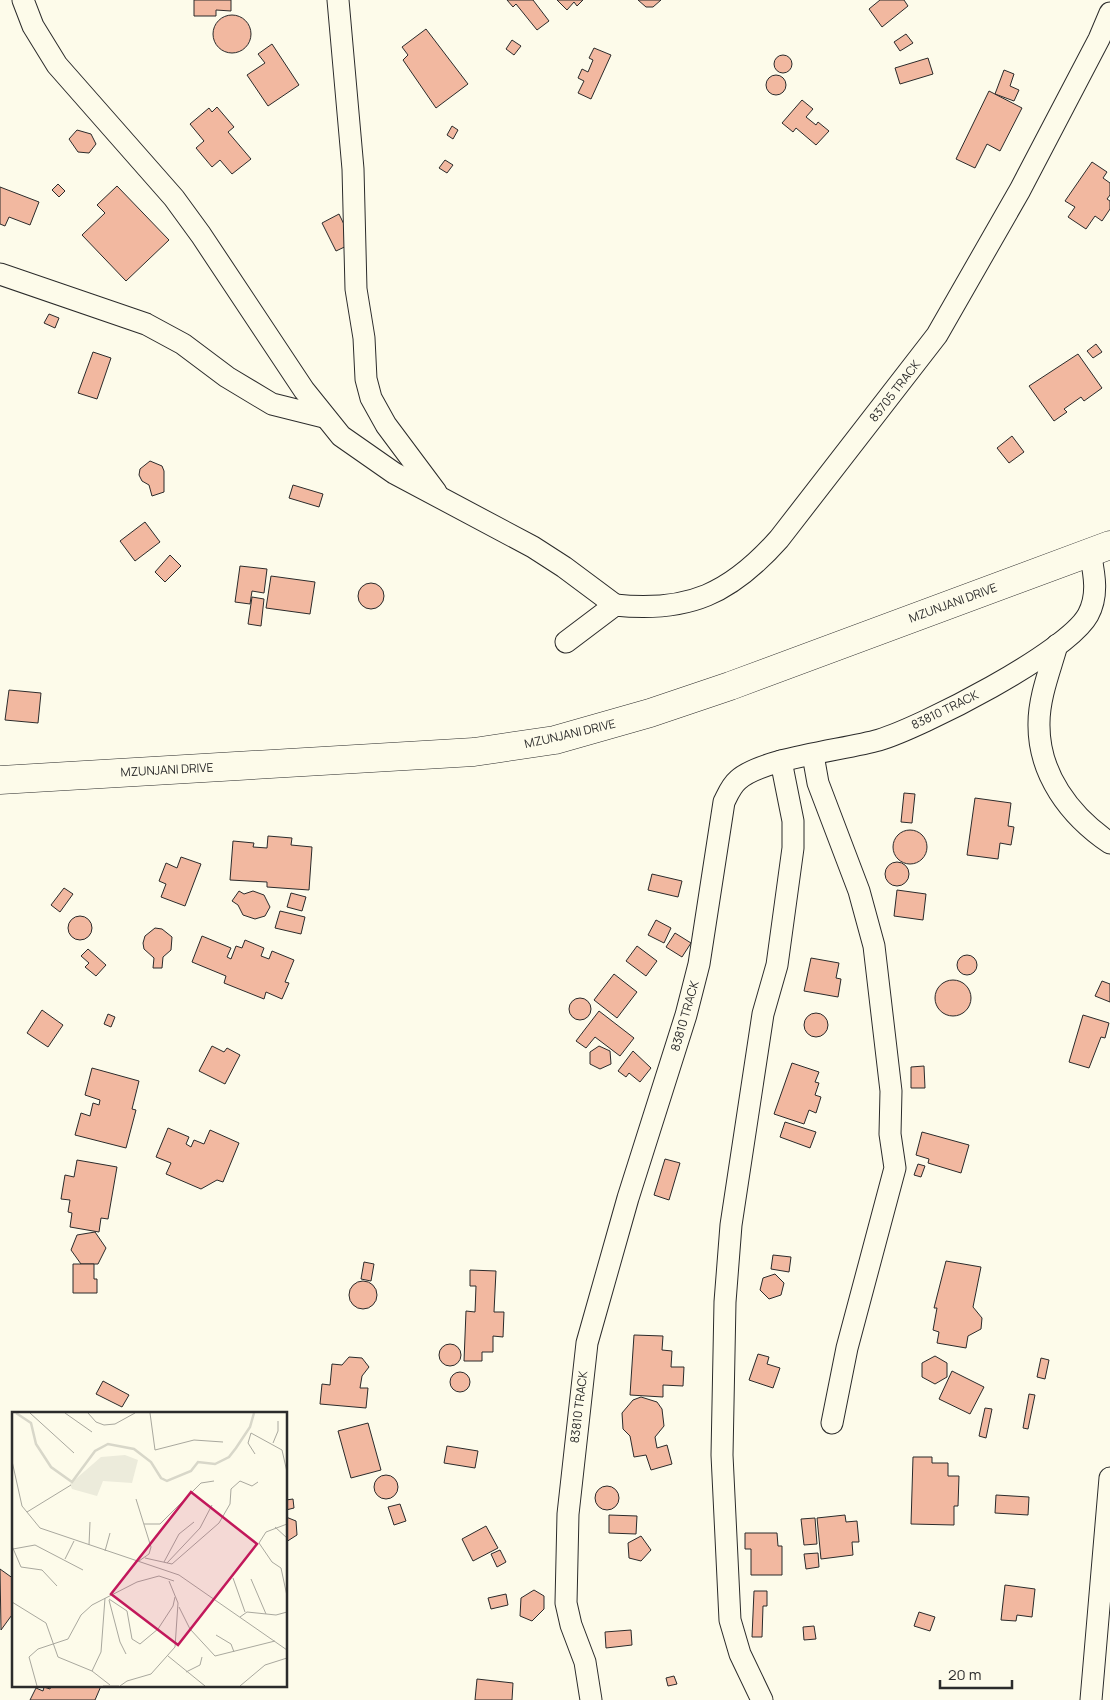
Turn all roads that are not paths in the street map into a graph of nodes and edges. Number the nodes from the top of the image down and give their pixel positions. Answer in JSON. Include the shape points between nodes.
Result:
{"nodes":[{"id":1,"x":23,"y":0,"type":"edge"},
{"id":2,"x":338,"y":0,"type":"edge"},
{"id":3,"x":1110,"y":13,"type":"edge"},
{"id":4,"x":0,"y":274,"type":"edge"},
{"id":5,"x":324,"y":417,"type":"junction"},
{"id":6,"x":442,"y":500,"type":"junction"},
{"id":7,"x":1100,"y":549,"type":"edge"},
{"id":8,"x":615,"y":605,"type":"junction"},
{"id":9,"x":566,"y":642,"type":"dead end"},
{"id":10,"x":1058,"y":645,"type":"junction"},
{"id":11,"x":813,"y":755,"type":"junction"},
{"id":12,"x":781,"y":761,"type":"junction"},
{"id":13,"x":0,"y":780,"type":"edge"},
{"id":14,"x":1110,"y":843,"type":"edge"},
{"id":15,"x":832,"y":1422,"type":"dead end"},
{"id":16,"x":1110,"y":1478,"type":"edge"},
{"id":17,"x":591,"y":1700,"type":"edge"},
{"id":18,"x":762,"y":1700,"type":"edge"},
{"id":19,"x":1091,"y":1700,"type":"edge"}],
"edges":[{"from":1,"to":5,"type":"street","via":[[32,26],[57,65],[174,198]]},
{"from":2,"to":6,"type":"street","via":[[353,169],[356,290],[364,338],[366,379],[371,398],[386,425]]},
{"from":3,"to":8,"type":"street","name":"83705 TRACK","via":[[1024,182],[937,335],[779,539],[744,574],[707,596],[658,608]]},
{"from":4,"to":5,"type":"street","via":[[146,324],[183,344],[227,377],[272,404]]},
{"from":5,"to":6,"type":"street","via":[[366,456]]},
{"from":6,"to":8,"type":"street","via":[[541,552]]},
{"from":7,"to":10,"type":"street","name":"83810 TRACK","via":[[1094,574],[1094,600],[1088,615]]},
{"from":7,"to":13,"type":"main road","name":"MZUNJANI DRIVE","via":[[703,695],[555,740],[474,752]]},
{"from":8,"to":9,"type":"street"},
{"from":10,"to":11,"type":"street","name":"83810 TRACK","via":[[999,683],[922,722],[881,739]]},
{"from":10,"to":14,"type":"street","via":[[1042,700],[1039,723],[1045,762],[1053,782],[1070,808],[1088,829]]},
{"from":11,"to":12,"type":"street","name":"83810 TRACK"},
{"from":11,"to":15,"type":"street","via":[[818,783],[859,891],[874,946],[891,1091],[890,1134],[895,1168],[847,1348]]},
{"from":12,"to":17,"type":"street","name":"83810 TRACK","via":[[740,778],[731,786],[724,802],[699,964],[587,1343],[568,1514],[566,1603],[584,1662]]},
{"from":12,"to":18,"type":"street","via":[[793,821],[793,848],[777,965],[763,1014],[731,1225],[722,1398],[730,1620],[740,1654]]},
{"from":16,"to":19,"type":"street"}]}
